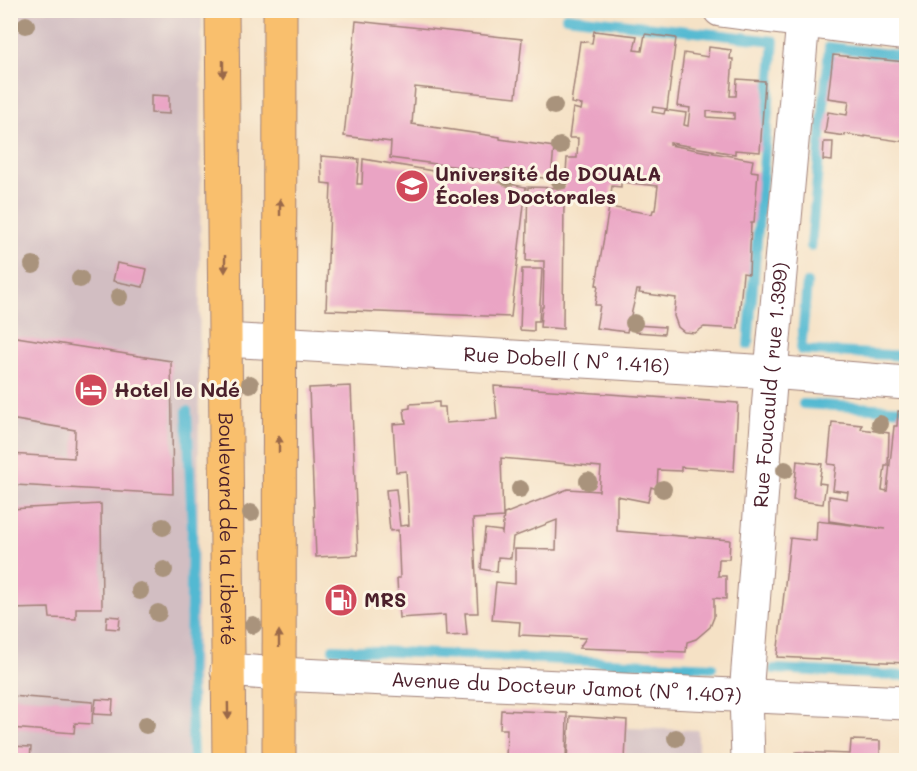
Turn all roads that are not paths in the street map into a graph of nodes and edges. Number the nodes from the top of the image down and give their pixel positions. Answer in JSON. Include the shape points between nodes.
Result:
{"nodes":[{"id":1,"x":222,"y":10,"type":"edge"},
{"id":2,"x":280,"y":10,"type":"edge"},
{"id":3,"x":720,"y":10,"type":"edge"},
{"id":4,"x":804,"y":16,"type":"edge"},
{"id":5,"x":906,"y":34,"type":"edge"},
{"id":6,"x":225,"y":340,"type":"junction"},
{"id":7,"x":280,"y":342,"type":"junction"},
{"id":8,"x":771,"y":372,"type":"junction"},
{"id":9,"x":906,"y":383,"type":"edge"},
{"id":10,"x":228,"y":670,"type":"junction"},
{"id":11,"x":278,"y":675,"type":"junction"},
{"id":12,"x":746,"y":696,"type":"junction"},
{"id":13,"x":906,"y":703,"type":"edge"},
{"id":14,"x":229,"y":760,"type":"edge"},
{"id":15,"x":279,"y":760,"type":"edge"},
{"id":16,"x":748,"y":760,"type":"edge"}],
"edges":[{"from":1,"to":6,"type":"main road","name":"Boulevard de la Liberté","one_way":true},
{"from":7,"to":2,"type":"main road","one_way":true},
{"from":3,"to":4,"type":"street"},
{"from":4,"to":5,"type":"street"},
{"from":4,"to":8,"type":"street","name":"Rue Foucauld ( rue 1.399)"},
{"from":6,"to":7,"type":"street","name":"Rue Dobell ( N° 1.416)"},
{"from":6,"to":10,"type":"main road","name":"Boulevard de la Liberté"},
{"from":7,"to":8,"type":"street","name":"Rue Dobell ( N° 1.416)"},
{"from":11,"to":7,"type":"main road","one_way":true},
{"from":8,"to":9,"type":"street","name":"Rue Dobell ( N° 1.416)"},
{"from":8,"to":12,"type":"street","name":"Rue Foucauld ( rue 1.399)"},
{"from":10,"to":11,"type":"street","name":"Avenue du Docteur Jamot (N° 1.407)"},
{"from":10,"to":14,"type":"main road","name":"Boulevard de la Liberté","one_way":true},
{"from":11,"to":12,"type":"street","name":"Avenue du Docteur Jamot (N° 1.407)"},
{"from":11,"to":15,"type":"main road"},
{"from":12,"to":13,"type":"street","name":"Avenue du Docteur Jamot (N° 1.407)"},
{"from":12,"to":16,"type":"street","name":"Rue Foucauld ( rue 1.399)"}]}
